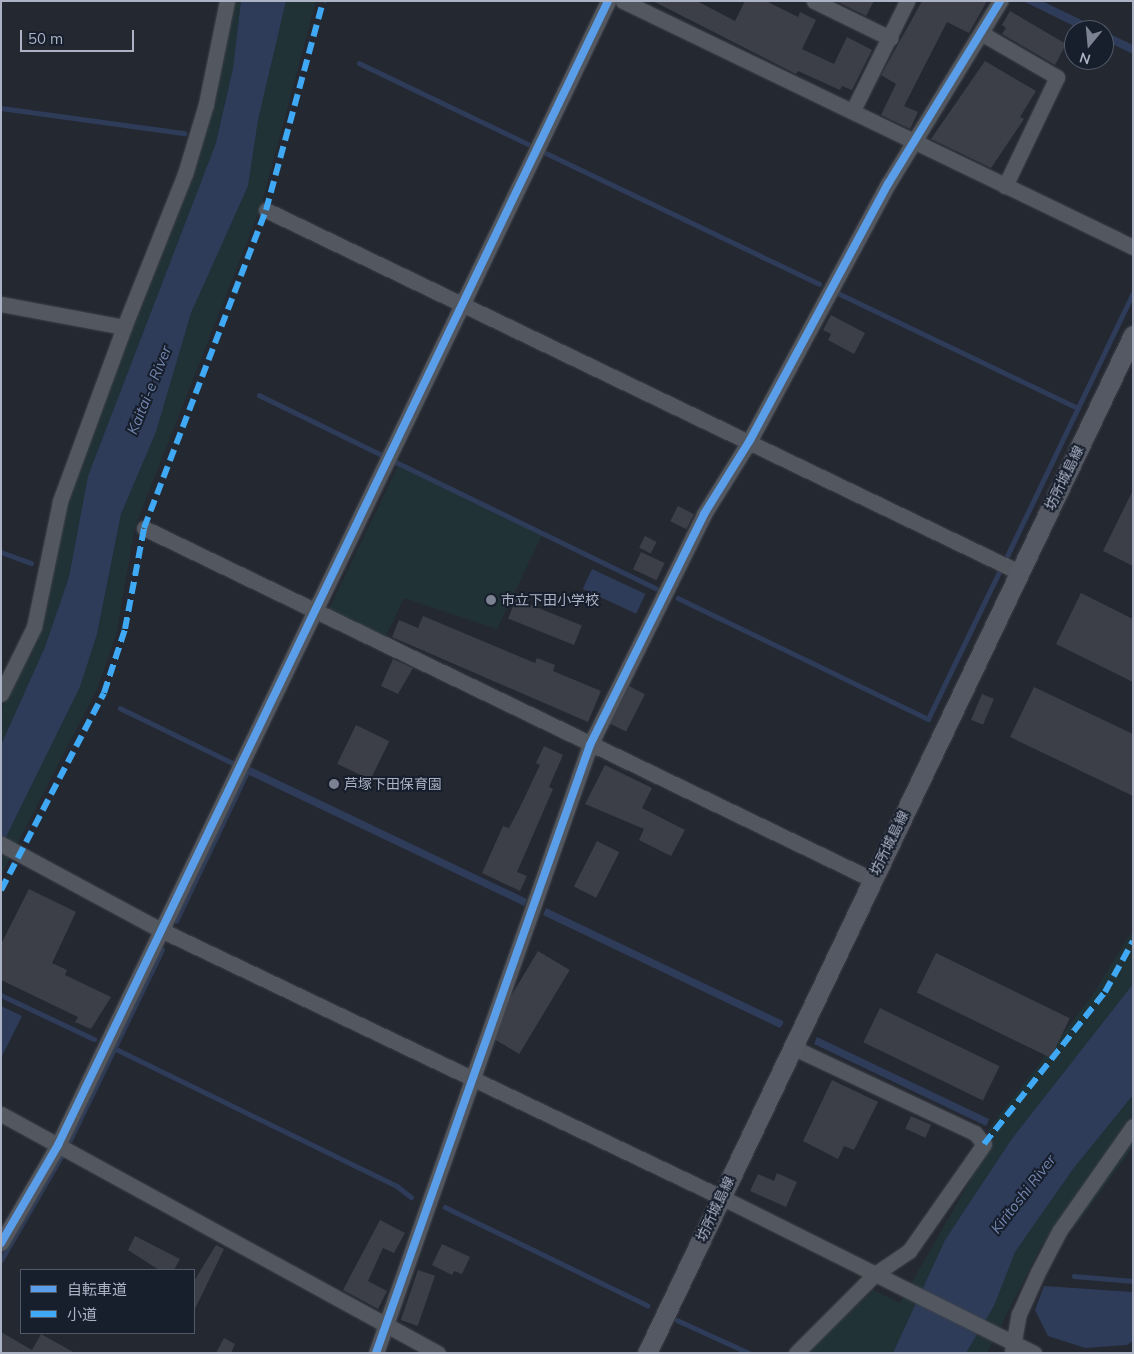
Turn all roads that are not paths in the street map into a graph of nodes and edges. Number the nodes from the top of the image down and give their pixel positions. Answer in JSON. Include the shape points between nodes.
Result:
{"nodes":[{"id":1,"x":227,"y":1,"type":"edge"},
{"id":2,"x":608,"y":1,"type":"edge"},
{"id":3,"x":623,"y":1,"type":"edge"},
{"id":4,"x":814,"y":1,"type":"edge"},
{"id":5,"x":907,"y":1,"type":"edge"},
{"id":6,"x":1000,"y":1,"type":"edge"},
{"id":7,"x":980,"y":33,"type":"junction"},
{"id":8,"x":890,"y":38,"type":"junction"},
{"id":9,"x":853,"y":110,"type":"junction"},
{"id":10,"x":914,"y":142,"type":"junction"},
{"id":11,"x":1005,"y":186,"type":"junction"},
{"id":12,"x":266,"y":210,"type":"dead end"},
{"id":13,"x":1133,"y":247,"type":"edge"},
{"id":14,"x":1,"y":304,"type":"edge"},
{"id":15,"x":464,"y":304,"type":"junction"},
{"id":16,"x":124,"y":327,"type":"junction"},
{"id":17,"x":1133,"y":335,"type":"edge"},
{"id":18,"x":750,"y":440,"type":"junction"},
{"id":19,"x":144,"y":528,"type":"dead end"},
{"id":20,"x":1019,"y":572,"type":"junction"},
{"id":21,"x":314,"y":612,"type":"junction"},
{"id":22,"x":1,"y":694,"type":"edge"},
{"id":23,"x":590,"y":746,"type":"junction"},
{"id":24,"x":8,"y":848,"type":"edge"},
{"id":25,"x":872,"y":879,"type":"junction"},
{"id":26,"x":160,"y":930,"type":"junction"},
{"id":27,"x":792,"y":1047,"type":"junction"},
{"id":28,"x":473,"y":1080,"type":"junction"},
{"id":29,"x":1,"y":1114,"type":"edge"},
{"id":30,"x":1133,"y":1126,"type":"edge"},
{"id":31,"x":58,"y":1145,"type":"junction"},
{"id":32,"x":721,"y":1197,"type":"junction"},
{"id":33,"x":1,"y":1243,"type":"edge"},
{"id":34,"x":876,"y":1272,"type":"junction"},
{"id":35,"x":386,"y":1326,"type":"junction"},
{"id":36,"x":1013,"y":1348,"type":"edge"},
{"id":37,"x":376,"y":1353,"type":"edge"},
{"id":38,"x":438,"y":1353,"type":"edge"},
{"id":39,"x":647,"y":1353,"type":"edge"},
{"id":40,"x":796,"y":1353,"type":"edge"},
{"id":41,"x":1034,"y":1353,"type":"edge"}],
"edges":[{"from":1,"to":16,"type":"street","via":[[206,104],[185,174]]},
{"from":2,"to":15,"type":"street"},
{"from":3,"to":9,"type":"street"},
{"from":4,"to":8,"type":"street"},
{"from":5,"to":8,"type":"street"},
{"from":6,"to":7,"type":"street"},
{"from":7,"to":10,"type":"street"},
{"from":7,"to":11,"type":"street","via":[[1057,77]]},
{"from":8,"to":9,"type":"street"},
{"from":9,"to":10,"type":"street"},
{"from":10,"to":11,"type":"street"},
{"from":10,"to":18,"type":"street"},
{"from":11,"to":13,"type":"street"},
{"from":12,"to":15,"type":"street"},
{"from":14,"to":16,"type":"street"},
{"from":15,"to":18,"type":"street"},
{"from":15,"to":21,"type":"street"},
{"from":16,"to":22,"type":"street","via":[[60,501],[34,627]]},
{"from":17,"to":20,"type":"main road","name":"坊所城島線"},
{"from":18,"to":20,"type":"street"},
{"from":18,"to":23,"type":"street","via":[[704,514]]},
{"from":19,"to":21,"type":"street"},
{"from":20,"to":25,"type":"main road","name":"坊所城島線"},
{"from":21,"to":23,"type":"street"},
{"from":21,"to":26,"type":"street"},
{"from":23,"to":25,"type":"street"},
{"from":23,"to":28,"type":"street"},
{"from":24,"to":26,"type":"street"},
{"from":25,"to":27,"type":"main road","name":"坊所城島線"},
{"from":26,"to":28,"type":"street"},
{"from":26,"to":31,"type":"street"},
{"from":27,"to":32,"type":"main road","name":"坊所城島線"},
{"from":27,"to":34,"type":"street","via":[[974,1133],[984,1144],[909,1251]]},
{"from":28,"to":32,"type":"street"},
{"from":28,"to":35,"type":"street"},
{"from":29,"to":31,"type":"street"},
{"from":30,"to":36,"type":"street","via":[[1060,1230],[1020,1314]]},
{"from":31,"to":33,"type":"street"},
{"from":31,"to":35,"type":"street"},
{"from":32,"to":34,"type":"street"},
{"from":32,"to":39,"type":"main road","name":"坊所城島線"},
{"from":34,"to":36,"type":"street","via":[[1000,1336]]},
{"from":34,"to":40,"type":"street","via":[[836,1317]]},
{"from":35,"to":37,"type":"street"},
{"from":35,"to":38,"type":"street"},
{"from":36,"to":41,"type":"street"}]}
